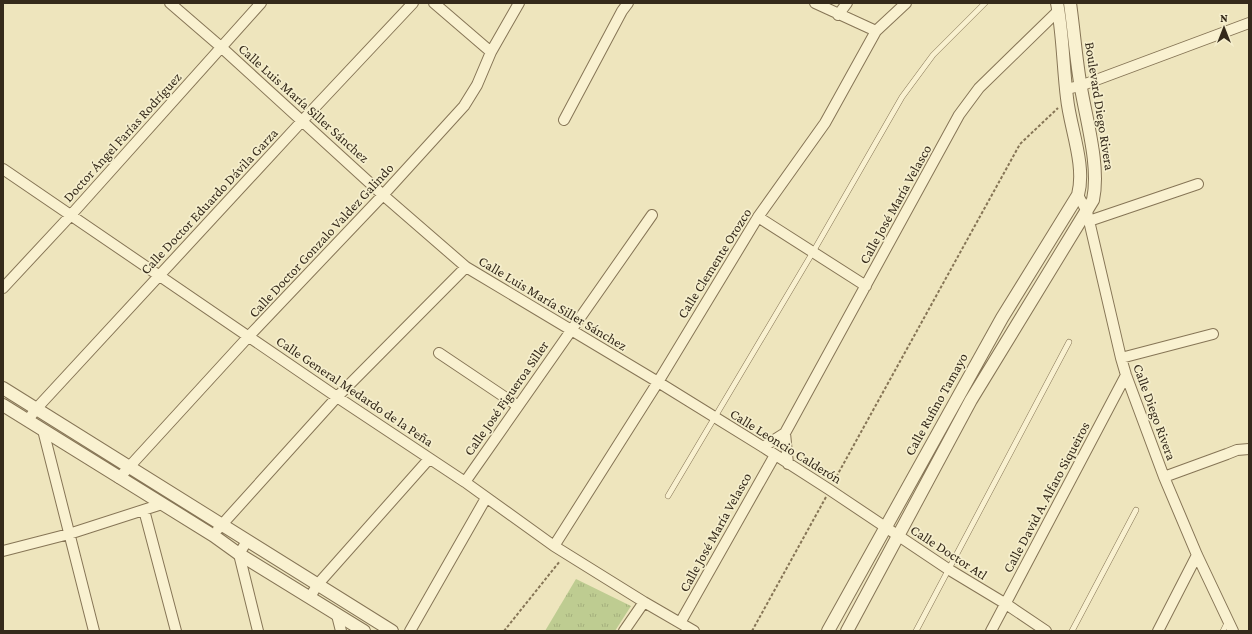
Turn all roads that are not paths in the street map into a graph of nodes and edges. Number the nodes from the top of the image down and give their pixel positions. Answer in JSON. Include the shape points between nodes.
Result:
{"nodes":[{"id":1,"x":170,"y":3,"type":"edge"},
{"id":2,"x":261,"y":3,"type":"edge"},
{"id":3,"x":413,"y":3,"type":"edge"},
{"id":4,"x":434,"y":3,"type":"edge"},
{"id":5,"x":519,"y":3,"type":"edge"},
{"id":6,"x":628,"y":3,"type":"edge"},
{"id":7,"x":815,"y":3,"type":"edge"},
{"id":8,"x":847,"y":3,"type":"edge"},
{"id":9,"x":906,"y":3,"type":"edge"},
{"id":10,"x":985,"y":3,"type":"edge"},
{"id":11,"x":1070,"y":3,"type":"edge"},
{"id":12,"x":1058,"y":7,"type":"edge"},
{"id":13,"x":838,"y":15,"type":"junction"},
{"id":14,"x":1249,"y":23,"type":"edge"},
{"id":15,"x":876,"y":31,"type":"junction"},
{"id":16,"x":221,"y":47,"type":"junction"},
{"id":17,"x":491,"y":52,"type":"junction"},
{"id":18,"x":1080,"y":86,"type":"junction"},
{"id":19,"x":1066,"y":94,"type":"junction"},
{"id":20,"x":303,"y":120,"type":"junction"},
{"id":21,"x":564,"y":120,"type":"dead end"},
{"id":22,"x":3,"y":169,"type":"edge"},
{"id":23,"x":1198,"y":184,"type":"dead end"},
{"id":24,"x":384,"y":195,"type":"junction"},
{"id":25,"x":1078,"y":195,"type":"junction"},
{"id":26,"x":71,"y":215,"type":"junction"},
{"id":27,"x":652,"y":215,"type":"dead end"},
{"id":28,"x":1088,"y":216,"type":"junction"},
{"id":29,"x":758,"y":217,"type":"junction"},
{"id":30,"x":813,"y":252,"type":"junction"},
{"id":31,"x":466,"y":267,"type":"junction"},
{"id":32,"x":159,"y":275,"type":"junction"},
{"id":33,"x":866,"y":286,"type":"junction"},
{"id":34,"x":3,"y":288,"type":"edge"},
{"id":35,"x":570,"y":330,"type":"junction"},
{"id":36,"x":1213,"y":334,"type":"dead end"},
{"id":37,"x":249,"y":336,"type":"junction"},
{"id":38,"x":1069,"y":342,"type":"dead end"},
{"id":39,"x":438,"y":353,"type":"dead end"},
{"id":40,"x":1121,"y":358,"type":"junction"},
{"id":41,"x":1126,"y":375,"type":"junction"},
{"id":42,"x":658,"y":382,"type":"junction"},
{"id":43,"x":3,"y":388,"type":"edge"},
{"id":44,"x":337,"y":397,"type":"junction"},
{"id":45,"x":3,"y":405,"type":"edge"},
{"id":46,"x":518,"y":406,"type":"junction"},
{"id":47,"x":36,"y":409,"type":"junction"},
{"id":48,"x":716,"y":418,"type":"junction"},
{"id":49,"x":28,"y":420,"type":"junction"},
{"id":50,"x":43,"y":430,"type":"junction"},
{"id":51,"x":786,"y":433,"type":"junction"},
{"id":52,"x":763,"y":448,"type":"junction"},
{"id":53,"x":1249,"y":449,"type":"edge"},
{"id":54,"x":775,"y":455,"type":"junction"},
{"id":55,"x":429,"y":459,"type":"junction"},
{"id":56,"x":788,"y":464,"type":"junction"},
{"id":57,"x":129,"y":467,"type":"junction"},
{"id":58,"x":1164,"y":477,"type":"junction"},
{"id":59,"x":120,"y":478,"type":"junction"},
{"id":60,"x":465,"y":482,"type":"junction"},
{"id":61,"x":668,"y":496,"type":"dead end"},
{"id":62,"x":486,"y":498,"type":"junction"},
{"id":63,"x":162,"y":504,"type":"junction"},
{"id":64,"x":144,"y":510,"type":"junction"},
{"id":65,"x":1136,"y":510,"type":"dead end"},
{"id":66,"x":220,"y":525,"type":"junction"},
{"id":67,"x":885,"y":527,"type":"junction"},
{"id":68,"x":69,"y":534,"type":"junction"},
{"id":69,"x":898,"y":535,"type":"junction"},
{"id":70,"x":214,"y":536,"type":"junction"},
{"id":71,"x":247,"y":541,"type":"junction"},
{"id":72,"x":554,"y":546,"type":"junction"},
{"id":73,"x":3,"y":551,"type":"edge"},
{"id":74,"x":239,"y":554,"type":"junction"},
{"id":75,"x":1197,"y":555,"type":"junction"},
{"id":76,"x":948,"y":569,"type":"junction"},
{"id":77,"x":318,"y":584,"type":"junction"},
{"id":78,"x":310,"y":597,"type":"junction"},
{"id":79,"x":644,"y":602,"type":"junction"},
{"id":80,"x":1006,"y":604,"type":"junction"},
{"id":81,"x":337,"y":615,"type":"junction"},
{"id":82,"x":1228,"y":621,"type":"junction"},
{"id":83,"x":680,"y":623,"type":"junction"},
{"id":84,"x":94,"y":631,"type":"edge"},
{"id":85,"x":176,"y":631,"type":"edge"},
{"id":86,"x":258,"y":631,"type":"edge"},
{"id":87,"x":341,"y":631,"type":"edge"},
{"id":88,"x":364,"y":631,"type":"edge"},
{"id":89,"x":392,"y":631,"type":"edge"},
{"id":90,"x":410,"y":631,"type":"edge"},
{"id":91,"x":624,"y":631,"type":"edge"},
{"id":92,"x":694,"y":631,"type":"edge"},
{"id":93,"x":828,"y":631,"type":"edge"},
{"id":94,"x":847,"y":631,"type":"edge"},
{"id":95,"x":916,"y":631,"type":"edge"},
{"id":96,"x":992,"y":631,"type":"edge"},
{"id":97,"x":1046,"y":631,"type":"edge"},
{"id":98,"x":1072,"y":631,"type":"edge"},
{"id":99,"x":1158,"y":631,"type":"edge"},
{"id":100,"x":1223,"y":631,"type":"edge"},
{"id":101,"x":1233,"y":631,"type":"edge"}],
"edges":[{"from":1,"to":16,"type":"street","name":"Calle Luis María Siller Sánchez"},
{"from":2,"to":16,"type":"street","name":"Doctor Ángel Farías Rodríguez"},
{"from":3,"to":20,"type":"street","name":"Calle Doctor Eduardo Dávila Garza"},
{"from":4,"to":17,"type":"street"},
{"from":5,"to":17,"type":"street","name":"Calle Doctor Gonzalo Valdez Galindo"},
{"from":6,"to":21,"type":"street"},
{"from":7,"to":13,"type":"street"},
{"from":8,"to":13,"type":"street"},
{"from":9,"to":15,"type":"street","name":"Calle Clemente Orozco"},
{"from":10,"to":30,"type":"lane","via":[[933,55],[906,91]]},
{"from":11,"to":18,"type":"street","name":"Boulevard Diego Rivera"},
{"from":12,"to":19,"type":"street","name":"Boulevard Diego Rivera"},
{"from":12,"to":33,"type":"street","name":"Calle José María Velasco","via":[[979,88],[959,115]]},
{"from":13,"to":15,"type":"street"},
{"from":14,"to":18,"type":"street"},
{"from":15,"to":29,"type":"street","name":"Calle Clemente Orozco","via":[[825,123]]},
{"from":16,"to":20,"type":"street","name":"Calle Luis María Siller Sánchez"},
{"from":16,"to":26,"type":"street","name":"Doctor Ángel Farías Rodríguez"},
{"from":17,"to":24,"type":"street","name":"Calle Doctor Gonzalo Valdez Galindo","via":[[477,85],[464,106]]},
{"from":18,"to":19,"type":"street"},
{"from":18,"to":28,"type":"street","name":"Boulevard Diego Rivera","via":[[1096,173],[1096,188]]},
{"from":19,"to":25,"type":"street","name":"Boulevard Diego Rivera","via":[[1080,173]]},
{"from":20,"to":24,"type":"street","name":"Calle Luis María Siller Sánchez"},
{"from":20,"to":32,"type":"street","name":"Calle Doctor Eduardo Dávila Garza"},
{"from":22,"to":26,"type":"street","name":"Calle General Medardo de la Peña"},
{"from":23,"to":28,"type":"street"},
{"from":24,"to":31,"type":"street","name":"Calle Luis María Siller Sánchez"},
{"from":24,"to":37,"type":"street","name":"Calle Doctor Gonzalo Valdez Galindo"},
{"from":25,"to":28,"type":"street","name":"Calle Diego Rivera"},
{"from":25,"to":67,"type":"street","name":"Calle Rufino Tamayo","via":[[1002,318]]},
{"from":26,"to":32,"type":"street","name":"Calle General Medardo de la Peña"},
{"from":26,"to":34,"type":"street","name":"Doctor Ángel Farías Rodríguez"},
{"from":27,"to":35,"type":"street","name":"Calle José Figueroa Siller"},
{"from":28,"to":40,"type":"street","name":"Calle Diego Rivera"},
{"from":28,"to":69,"type":"street","name":"Calle Rufino Tamayo","via":[[1032,299],[971,400]]},
{"from":29,"to":30,"type":"street"},
{"from":29,"to":42,"type":"street","name":"Calle Clemente Orozco"},
{"from":30,"to":33,"type":"street"},
{"from":30,"to":48,"type":"lane"},
{"from":31,"to":35,"type":"street","name":"Calle Luis María Siller Sánchez"},
{"from":31,"to":44,"type":"street"},
{"from":32,"to":37,"type":"street","name":"Calle General Medardo de la Peña"},
{"from":32,"to":47,"type":"street","name":"Calle Doctor Eduardo Dávila Garza"},
{"from":33,"to":51,"type":"street","name":"Calle José María Velasco"},
{"from":35,"to":42,"type":"street","name":"Calle Luis María Siller Sánchez"},
{"from":35,"to":46,"type":"street","name":"Calle José Figueroa Siller"},
{"from":36,"to":40,"type":"street"},
{"from":37,"to":44,"type":"street","name":"Calle General Medardo de la Peña"},
{"from":37,"to":57,"type":"street","name":"Calle Doctor Gonzalo Valdez Galindo"},
{"from":38,"to":76,"type":"lane"},
{"from":39,"to":46,"type":"street"},
{"from":40,"to":41,"type":"street","name":"Calle Diego Rivera"},
{"from":41,"to":58,"type":"street","name":"Calle Diego Rivera"},
{"from":41,"to":80,"type":"street","name":"Calle David A. Alfaro Siqueiros"},
{"from":42,"to":48,"type":"street","name":"Calle Leoncio Calderón"},
{"from":42,"to":72,"type":"street","name":"Calle Clemente Orozco"},
{"from":43,"to":47,"type":"street"},
{"from":44,"to":55,"type":"street","name":"Calle General Medardo de la Peña"},
{"from":44,"to":66,"type":"street"},
{"from":45,"to":49,"type":"street"},
{"from":46,"to":60,"type":"street","name":"Calle José Figueroa Siller"},
{"from":47,"to":49,"type":"street","name":"Calle Doctor Eduardo Dávila Garza"},
{"from":47,"to":57,"type":"street"},
{"from":48,"to":52,"type":"street","name":"Calle Leoncio Calderón"},
{"from":48,"to":61,"type":"lane"},
{"from":49,"to":50,"type":"street"},
{"from":50,"to":59,"type":"street"},
{"from":50,"to":68,"type":"street"},
{"from":51,"to":52,"type":"street","name":"Calle José María Velasco"},
{"from":51,"to":56,"type":"street"},
{"from":52,"to":54,"type":"street","name":"Calle Leoncio Calderón"},
{"from":53,"to":58,"type":"street","via":[[1237,450]]},
{"from":54,"to":56,"type":"street","name":"Calle Leoncio Calderón"},
{"from":54,"to":83,"type":"street","name":"Calle José María Velasco"},
{"from":55,"to":60,"type":"street","name":"Calle General Medardo de la Peña"},
{"from":55,"to":77,"type":"street"},
{"from":56,"to":67,"type":"street","name":"Calle Leoncio Calderón"},
{"from":57,"to":59,"type":"street","name":"Calle Doctor Gonzalo Valdez Galindo"},
{"from":57,"to":66,"type":"street"},
{"from":58,"to":75,"type":"street","name":"Calle Diego Rivera"},
{"from":59,"to":63,"type":"street"},
{"from":60,"to":62,"type":"street","name":"Calle General Medardo de la Peña"},
{"from":62,"to":72,"type":"street","name":"Calle General Medardo de la Peña"},
{"from":62,"to":90,"type":"street"},
{"from":63,"to":64,"type":"street"},
{"from":63,"to":70,"type":"street"},
{"from":64,"to":68,"type":"street"},
{"from":64,"to":85,"type":"street"},
{"from":65,"to":98,"type":"lane"},
{"from":66,"to":70,"type":"street"},
{"from":66,"to":71,"type":"street"},
{"from":67,"to":69,"type":"street","name":"Calle Leoncio Calderón"},
{"from":67,"to":93,"type":"street","name":"Calle Rufino Tamayo"},
{"from":68,"to":73,"type":"street"},
{"from":68,"to":84,"type":"street"},
{"from":69,"to":76,"type":"street","name":"Calle Doctor Atl"},
{"from":69,"to":94,"type":"street","name":"Calle Rufino Tamayo"},
{"from":70,"to":74,"type":"street"},
{"from":71,"to":74,"type":"street"},
{"from":71,"to":77,"type":"street"},
{"from":72,"to":79,"type":"street","name":"Calle General Medardo de la Peña"},
{"from":74,"to":78,"type":"street"},
{"from":74,"to":86,"type":"street"},
{"from":75,"to":82,"type":"street","name":"Calle Diego Rivera"},
{"from":75,"to":99,"type":"street"},
{"from":76,"to":80,"type":"street","name":"Calle Doctor Atl"},
{"from":76,"to":95,"type":"lane"},
{"from":77,"to":78,"type":"street"},
{"from":77,"to":89,"type":"street"},
{"from":78,"to":81,"type":"street"},
{"from":79,"to":83,"type":"street","name":"Calle General Medardo de la Peña"},
{"from":79,"to":91,"type":"street"},
{"from":80,"to":96,"type":"street","name":"Calle David A. Alfaro Siqueiros"},
{"from":80,"to":97,"type":"street","name":"Calle Doctor Atl"},
{"from":81,"to":87,"type":"street"},
{"from":81,"to":88,"type":"street"},
{"from":82,"to":100,"type":"lane"},
{"from":82,"to":101,"type":"street","name":"Calle Diego Rivera"},
{"from":83,"to":92,"type":"street","name":"Calle General Medardo de la Peña"}]}
